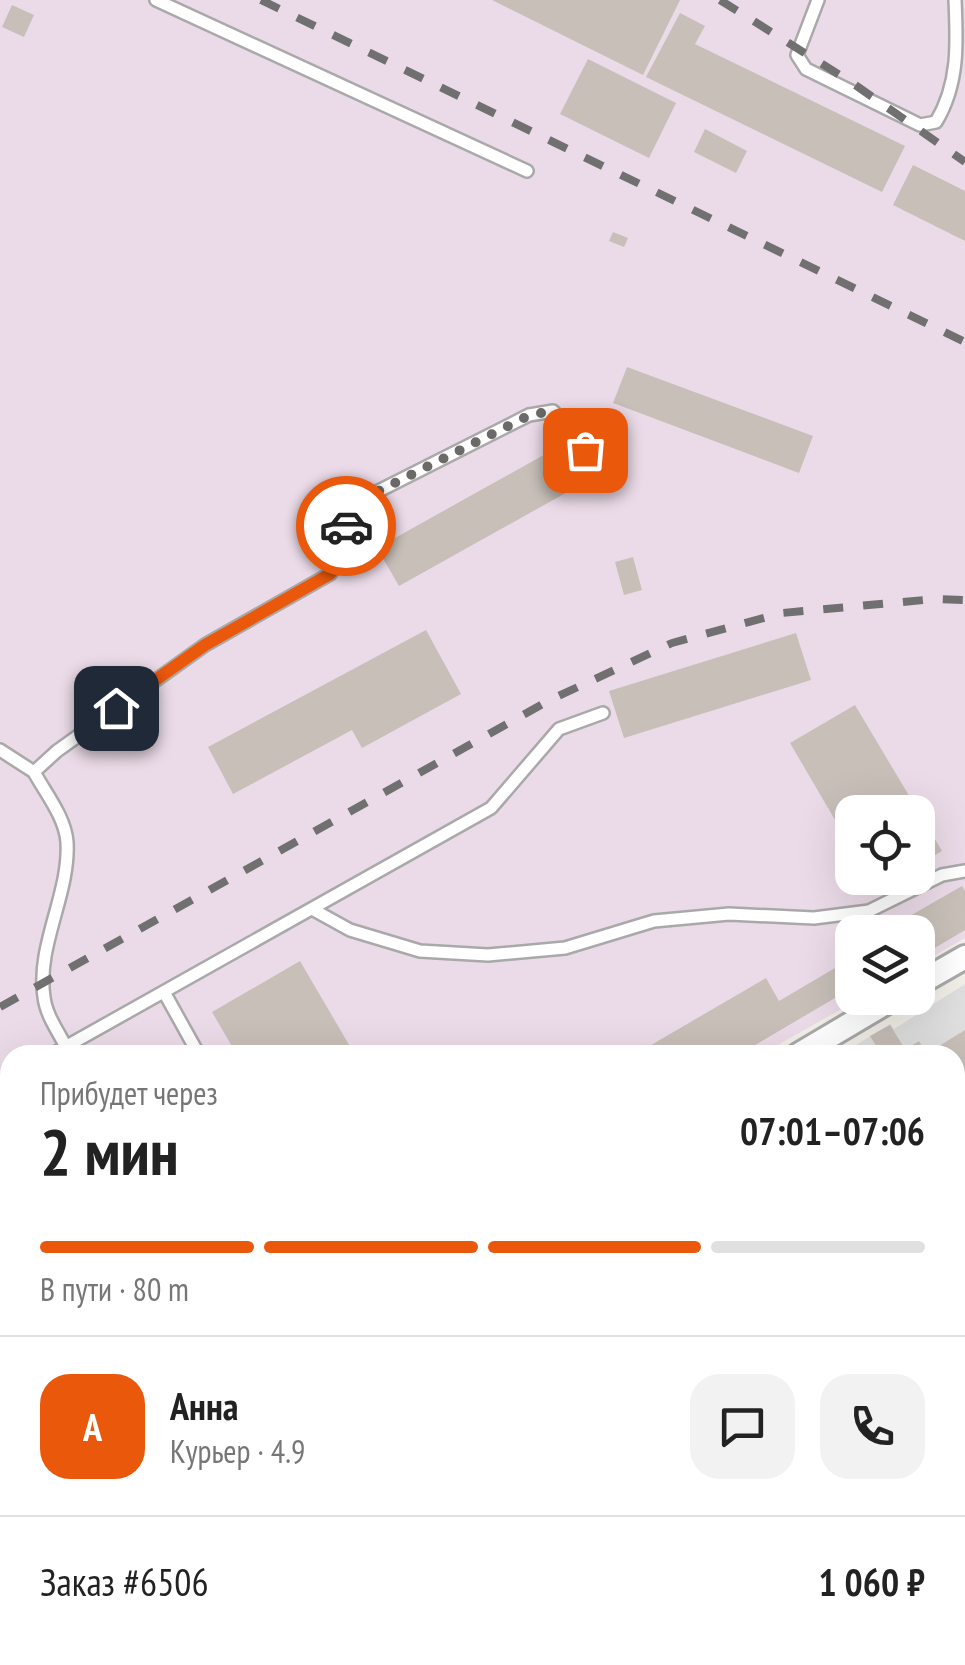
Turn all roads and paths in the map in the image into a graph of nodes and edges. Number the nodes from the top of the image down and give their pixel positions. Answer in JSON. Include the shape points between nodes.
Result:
{"nodes":[{"id":1,"x":156,"y":0,"type":"edge"},
{"id":2,"x":818,"y":0,"type":"edge"},
{"id":3,"x":956,"y":0,"type":"edge"},
{"id":4,"x":527,"y":171,"type":"dead end"},
{"id":5,"x":585,"y":450,"type":"dead end"},
{"id":6,"x":603,"y":713,"type":"dead end"},
{"id":7,"x":0,"y":750,"type":"edge"},
{"id":8,"x":34,"y":772,"type":"junction"},
{"id":9,"x":965,"y":872,"type":"edge"},
{"id":10,"x":312,"y":909,"type":"junction"},
{"id":11,"x":965,"y":956,"type":"edge"},
{"id":12,"x":935,"y":974,"type":"edge"},
{"id":13,"x":164,"y":992,"type":"junction"},
{"id":14,"x":865,"y":1015,"type":"edge"},
{"id":15,"x":65,"y":1045,"type":"edge"},
{"id":16,"x":70,"y":1045,"type":"edge"},
{"id":17,"x":193,"y":1045,"type":"edge"},
{"id":18,"x":815,"y":1045,"type":"edge"}],
"edges":[{"from":1,"to":4,"type":"lane"},
{"from":2,"to":3,"type":"lane","via":[[797,56],[806,69],[920,125],[936,122],[942,112],[958,61]]},
{"from":5,"to":8,"type":"lane","via":[[553,411],[530,415],[349,506],[344,553],[330,574],[205,645]]},
{"from":6,"to":10,"type":"lane","via":[[559,729],[492,808]]},
{"from":7,"to":8,"type":"lane"},
{"from":8,"to":15,"type":"lane","via":[[67,842],[43,983],[46,1008]]},
{"from":9,"to":10,"type":"lane","via":[[942,875],[869,911],[654,921],[565,948],[488,956],[420,951],[350,930]]},
{"from":10,"to":13,"type":"lane"},
{"from":11,"to":12,"type":"street"},
{"from":13,"to":16,"type":"lane"},
{"from":13,"to":17,"type":"lane"},
{"from":14,"to":18,"type":"street"}]}
